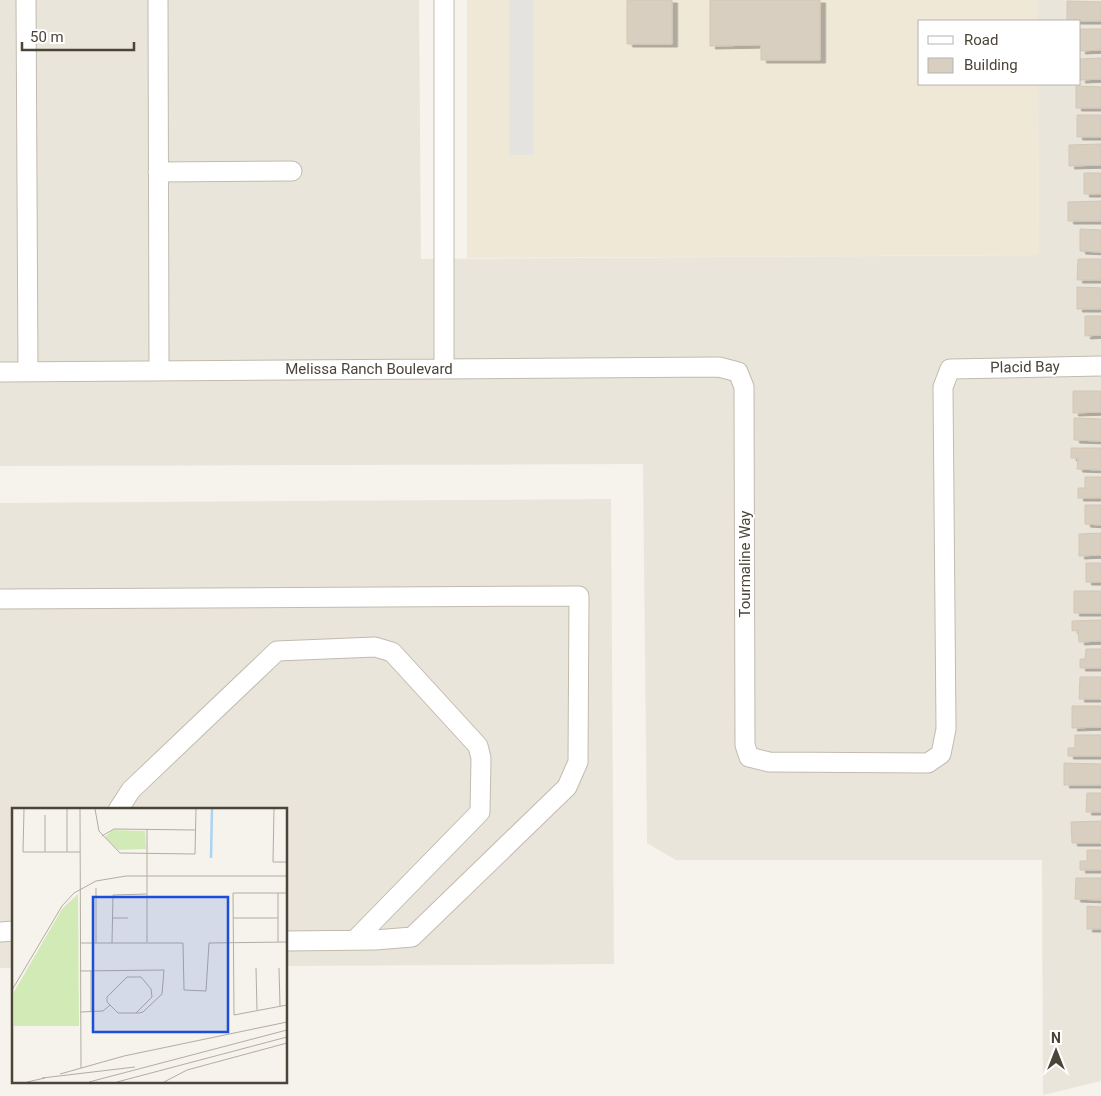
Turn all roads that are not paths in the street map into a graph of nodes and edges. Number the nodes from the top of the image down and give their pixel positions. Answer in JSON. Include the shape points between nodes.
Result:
{"nodes":[{"id":1,"x":26,"y":0,"type":"edge"},
{"id":2,"x":158,"y":0,"type":"edge"},
{"id":3,"x":444,"y":0,"type":"edge"},
{"id":4,"x":292,"y":171,"type":"dead end"},
{"id":5,"x":158,"y":172,"type":"junction"},
{"id":6,"x":1101,"y":366,"type":"edge"},
{"id":7,"x":444,"y":368,"type":"junction"},
{"id":8,"x":159,"y":371,"type":"junction"},
{"id":9,"x":0,"y":372,"type":"edge"},
{"id":10,"x":28,"y":372,"type":"junction"},
{"id":11,"x":738,"y":372,"type":"joint"},
{"id":12,"x":0,"y":599,"type":"edge"},
{"id":13,"x":749,"y":757,"type":"joint"},
{"id":14,"x":119,"y":808,"type":"edge"},
{"id":15,"x":355,"y":940,"type":"junction"},
{"id":16,"x":288,"y":941,"type":"edge"}],
"edges":[{"from":1,"to":10,"type":"street"},
{"from":2,"to":5,"type":"street"},
{"from":3,"to":7,"type":"street"},
{"from":4,"to":5,"type":"street"},
{"from":5,"to":8,"type":"street"},
{"from":6,"to":13,"type":"street","name":"Placid Bay","via":[[950,369],[943,387],[946,729],[941,754],[928,763],[769,762]]},
{"from":7,"to":8,"type":"street","name":"Melissa Ranch Boulevard"},
{"from":7,"to":11,"type":"street","name":"Melissa Ranch Boulevard","via":[[719,366]]},
{"from":8,"to":10,"type":"street","name":"Melissa Ranch Boulevard"},
{"from":9,"to":10,"type":"street","name":"Melissa Ranch Boulevard"},
{"from":11,"to":13,"type":"street","name":"Tourmaline Way","via":[[744,387],[745,745]]},
{"from":12,"to":15,"type":"street","via":[[578,596],[578,762],[567,787],[412,937]]},
{"from":14,"to":15,"type":"street","via":[[130,790],[277,651],[375,647],[392,652],[478,746],[481,758],[480,812]]},
{"from":15,"to":16,"type":"street"}]}
